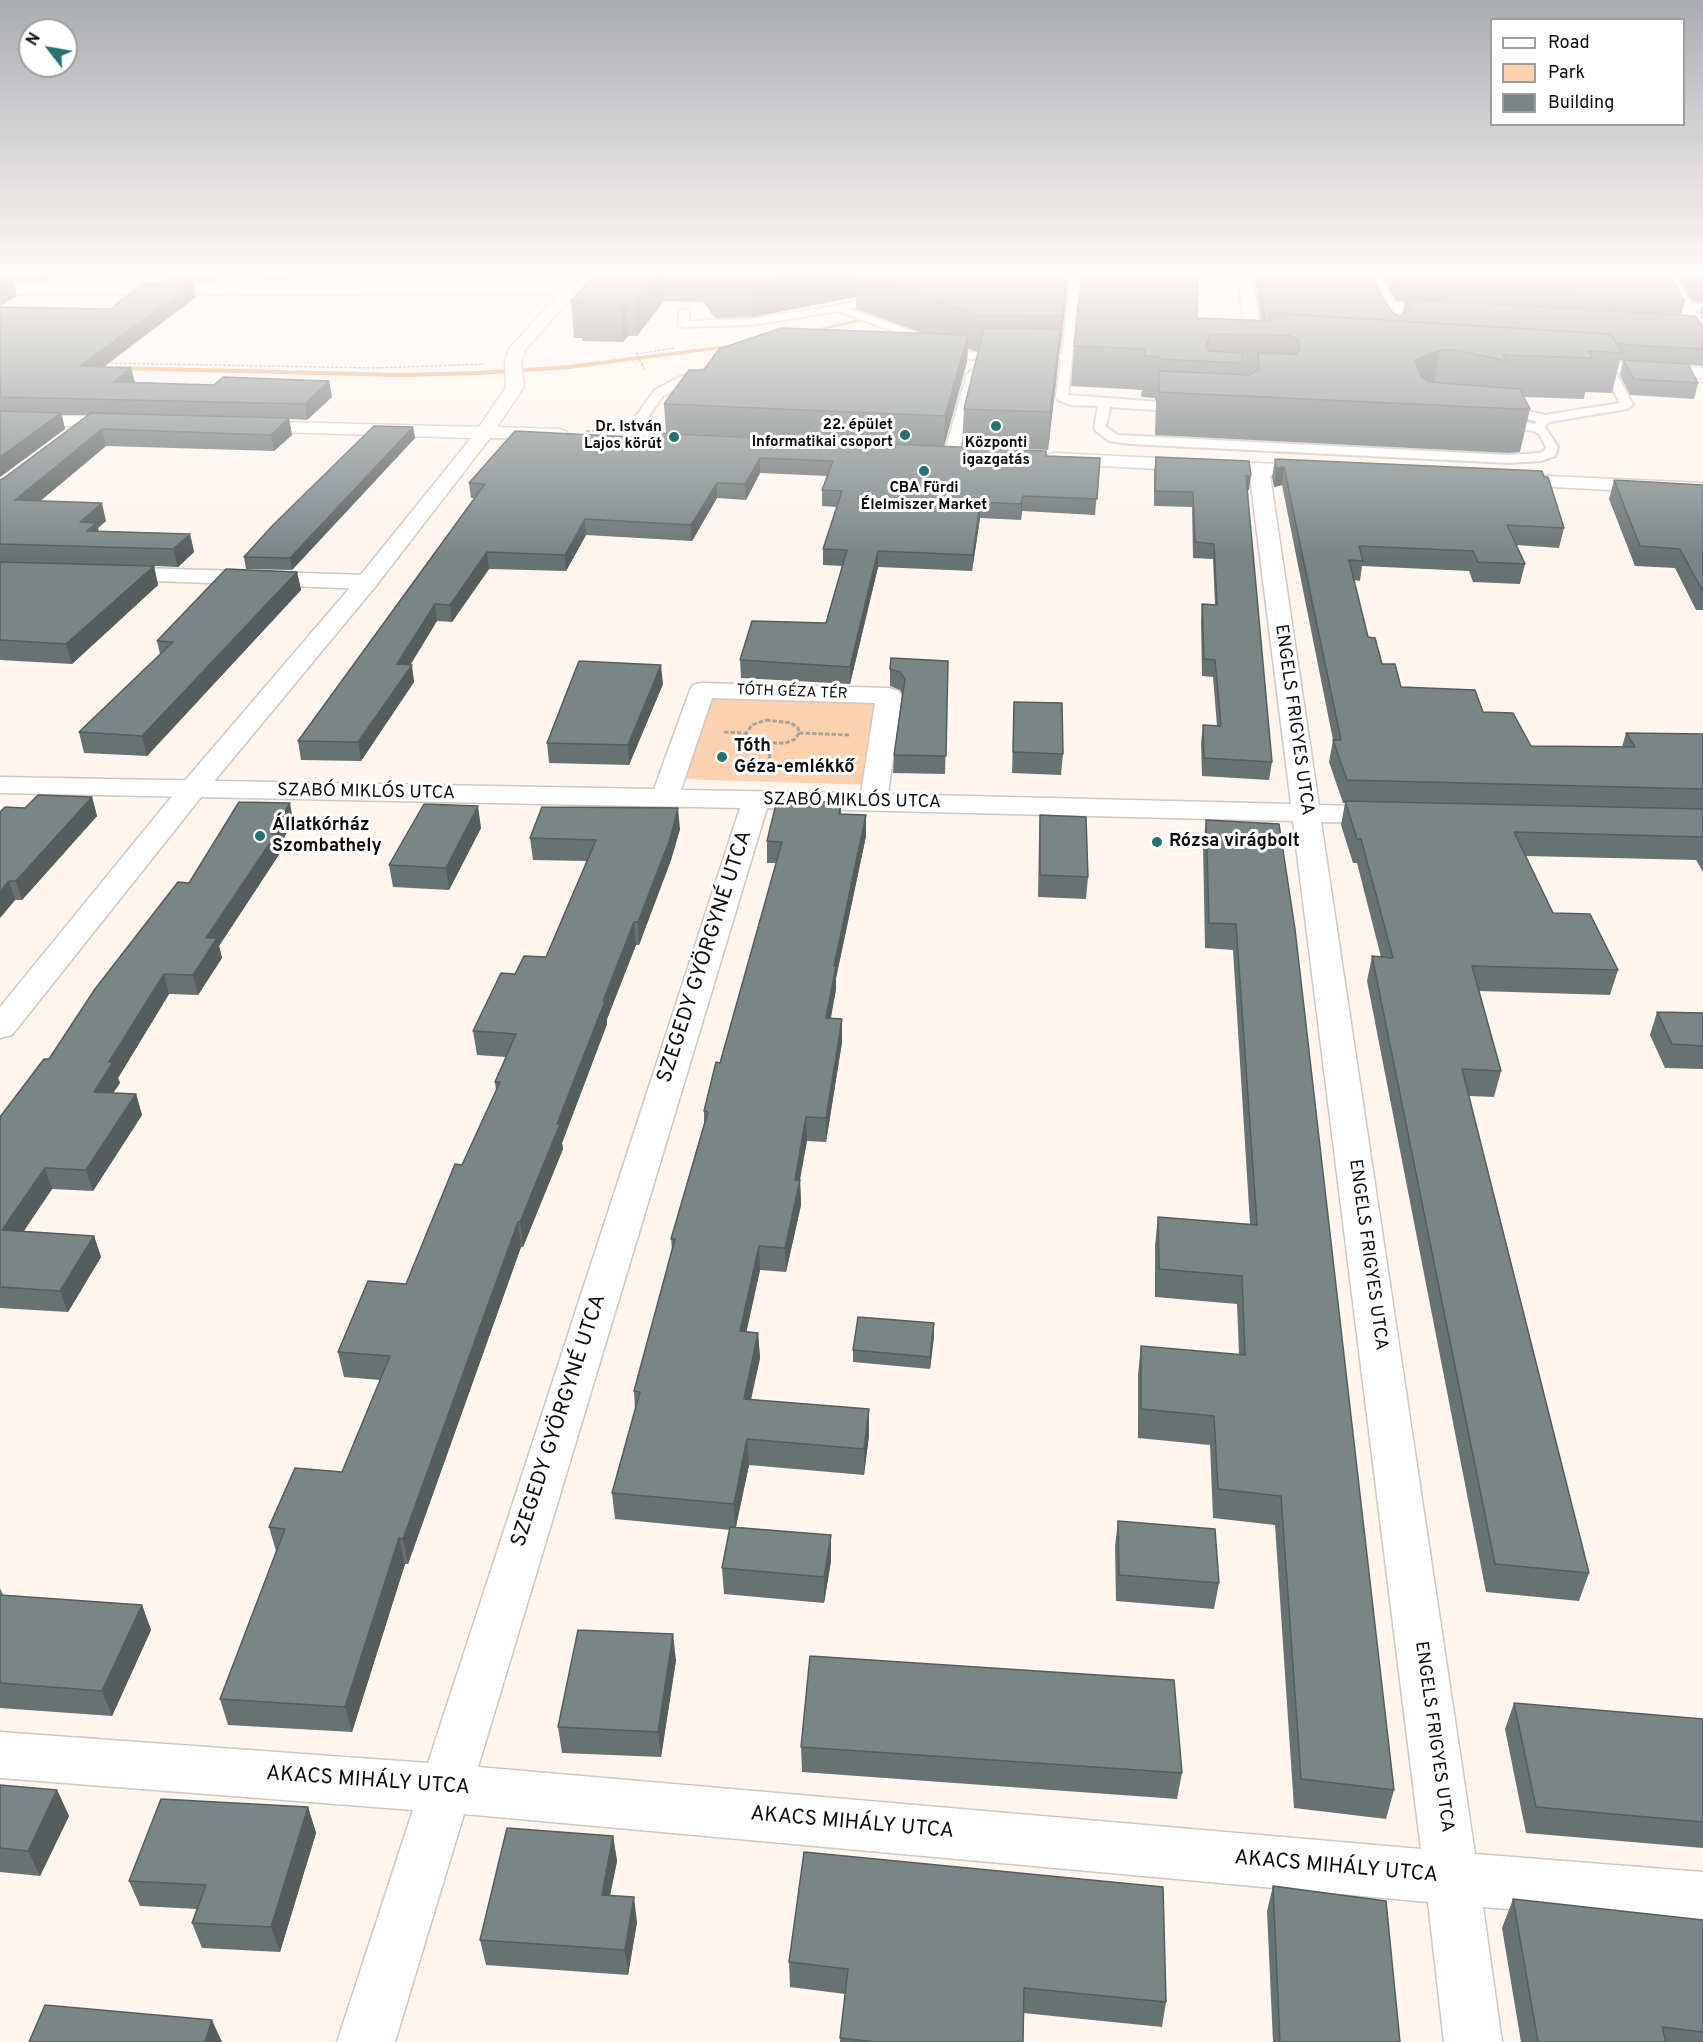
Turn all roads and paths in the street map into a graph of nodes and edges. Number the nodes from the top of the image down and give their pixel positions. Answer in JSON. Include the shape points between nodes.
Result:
{"nodes":[{"id":1,"x":337,"y":367,"type":"edge"},
{"id":2,"x":722,"y":367,"type":"edge"},
{"id":3,"x":975,"y":367,"type":"edge"},
{"id":4,"x":1066,"y":367,"type":"edge"},
{"id":5,"x":1607,"y":367,"type":"edge"},
{"id":6,"x":1612,"y":367,"type":"edge"},
{"id":7,"x":514,"y":369,"type":"joint"},
{"id":8,"x":1703,"y":373,"type":"edge"},
{"id":9,"x":1104,"y":404,"type":"junction"},
{"id":10,"x":1487,"y":406,"type":"edge"},
{"id":11,"x":1198,"y":409,"type":"edge"},
{"id":12,"x":0,"y":420,"type":"edge"},
{"id":13,"x":1486,"y":421,"type":"edge"},
{"id":14,"x":90,"y":422,"type":"junction"},
{"id":15,"x":146,"y":423,"type":"edge"},
{"id":16,"x":1541,"y":424,"type":"junction"},
{"id":17,"x":228,"y":425,"type":"edge"},
{"id":18,"x":483,"y":432,"type":"junction"},
{"id":19,"x":579,"y":436,"type":"edge"},
{"id":20,"x":603,"y":437,"type":"edge"},
{"id":21,"x":626,"y":438,"type":"junction"},
{"id":22,"x":649,"y":439,"type":"edge"},
{"id":23,"x":66,"y":441,"type":"edge"},
{"id":24,"x":927,"y":453,"type":"edge"},
{"id":25,"x":951,"y":454,"type":"junction"},
{"id":26,"x":974,"y":455,"type":"edge"},
{"id":27,"x":1034,"y":458,"type":"edge"},
{"id":28,"x":1259,"y":469,"type":"junction"},
{"id":29,"x":1341,"y":473,"type":"edge"},
{"id":30,"x":1481,"y":479,"type":"edge"},
{"id":31,"x":1703,"y":489,"type":"edge"},
{"id":32,"x":93,"y":573,"type":"edge"},
{"id":33,"x":367,"y":582,"type":"junction"},
{"id":34,"x":799,"y":733,"type":"junction"},
{"id":35,"x":883,"y":737,"type":"junction"},
{"id":36,"x":771,"y":744,"type":"junction"},
{"id":37,"x":0,"y":785,"type":"edge"},
{"id":38,"x":762,"y":787,"type":"junction"},
{"id":39,"x":192,"y":790,"type":"junction"},
{"id":40,"x":665,"y":798,"type":"junction"},
{"id":41,"x":873,"y":802,"type":"junction"},
{"id":42,"x":1306,"y":814,"type":"junction"},
{"id":43,"x":1411,"y":816,"type":"edge"},
{"id":44,"x":0,"y":1028,"type":"edge"},
{"id":45,"x":0,"y":1755,"type":"edge"},
{"id":46,"x":444,"y":1788,"type":"junction"},
{"id":47,"x":1452,"y":1878,"type":"junction"},
{"id":48,"x":1703,"y":1899,"type":"edge"},
{"id":49,"x":366,"y":2042,"type":"edge"},
{"id":50,"x":1473,"y":2042,"type":"edge"}],
"edges":[{"from":1,"to":7,"type":"path"},
{"from":2,"to":21,"type":"lane","via":[[659,393]]},
{"from":3,"to":25,"type":"lane"},
{"from":4,"to":9,"type":"lane","via":[[1062,397]]},
{"from":5,"to":16,"type":"lane","via":[[1627,405]]},
{"from":6,"to":8,"type":"street"},
{"from":7,"to":18,"type":"street","via":[[515,387]]},
{"from":9,"to":11,"type":"lane"},
{"from":9,"to":16,"type":"lane","via":[[1100,428],[1114,438],[1527,459],[1550,453],[1552,447]]},
{"from":10,"to":16,"type":"lane"},
{"from":12,"to":14,"type":"street"},
{"from":13,"to":16,"type":"lane"},
{"from":14,"to":15,"type":"street"},
{"from":14,"to":23,"type":"street"},
{"from":17,"to":18,"type":"street"},
{"from":18,"to":19,"type":"street"},
{"from":18,"to":33,"type":"street"},
{"from":20,"to":21,"type":"street"},
{"from":21,"to":22,"type":"street"},
{"from":24,"to":25,"type":"street"},
{"from":25,"to":26,"type":"street"},
{"from":27,"to":28,"type":"street"},
{"from":28,"to":29,"type":"street"},
{"from":28,"to":42,"type":"street","name":"ENGELS FRIGYES UTCA"},
{"from":30,"to":31,"type":"street"},
{"from":32,"to":33,"type":"street"},
{"from":33,"to":39,"type":"street"},
{"from":34,"to":35,"type":"path"},
{"from":34,"to":36,"type":"path","via":[[786,743]]},
{"from":34,"to":36,"type":"path","via":[[791,723],[778,720],[752,725],[746,733],[750,739]]},
{"from":35,"to":40,"type":"street","name":"TÓTH GÉZA TÉR","via":[[890,696],[702,690]]},
{"from":35,"to":41,"type":"street","name":"TÓTH GÉZA TÉR"},
{"from":36,"to":38,"type":"path"},
{"from":37,"to":39,"type":"street","name":"SZABÓ MIKLÓS UTCA"},
{"from":38,"to":40,"type":"street","name":"SZABÓ MIKLÓS UTCA"},
{"from":38,"to":41,"type":"street","name":"SZABÓ MIKLÓS UTCA"},
{"from":38,"to":46,"type":"street","name":"SZEGEDY GYÖRGYNÉ UTCA"},
{"from":39,"to":40,"type":"street","name":"SZABÓ MIKLÓS UTCA"},
{"from":39,"to":44,"type":"street"},
{"from":41,"to":42,"type":"street","name":"SZABÓ MIKLÓS UTCA"},
{"from":42,"to":43,"type":"street","name":"SZABÓ MIKLÓS UTCA"},
{"from":42,"to":47,"type":"street","name":"ENGELS FRIGYES UTCA"},
{"from":45,"to":46,"type":"street","name":"AKACS MIHÁLY UTCA"},
{"from":46,"to":47,"type":"street","name":"AKACS MIHÁLY UTCA"},
{"from":46,"to":49,"type":"street","name":"SZEGEDY GYÖRGYNÉ UTCA"},
{"from":47,"to":48,"type":"street","name":"AKACS MIHÁLY UTCA"},
{"from":47,"to":50,"type":"street","name":"ENGELS FRIGYES UTCA"}]}
